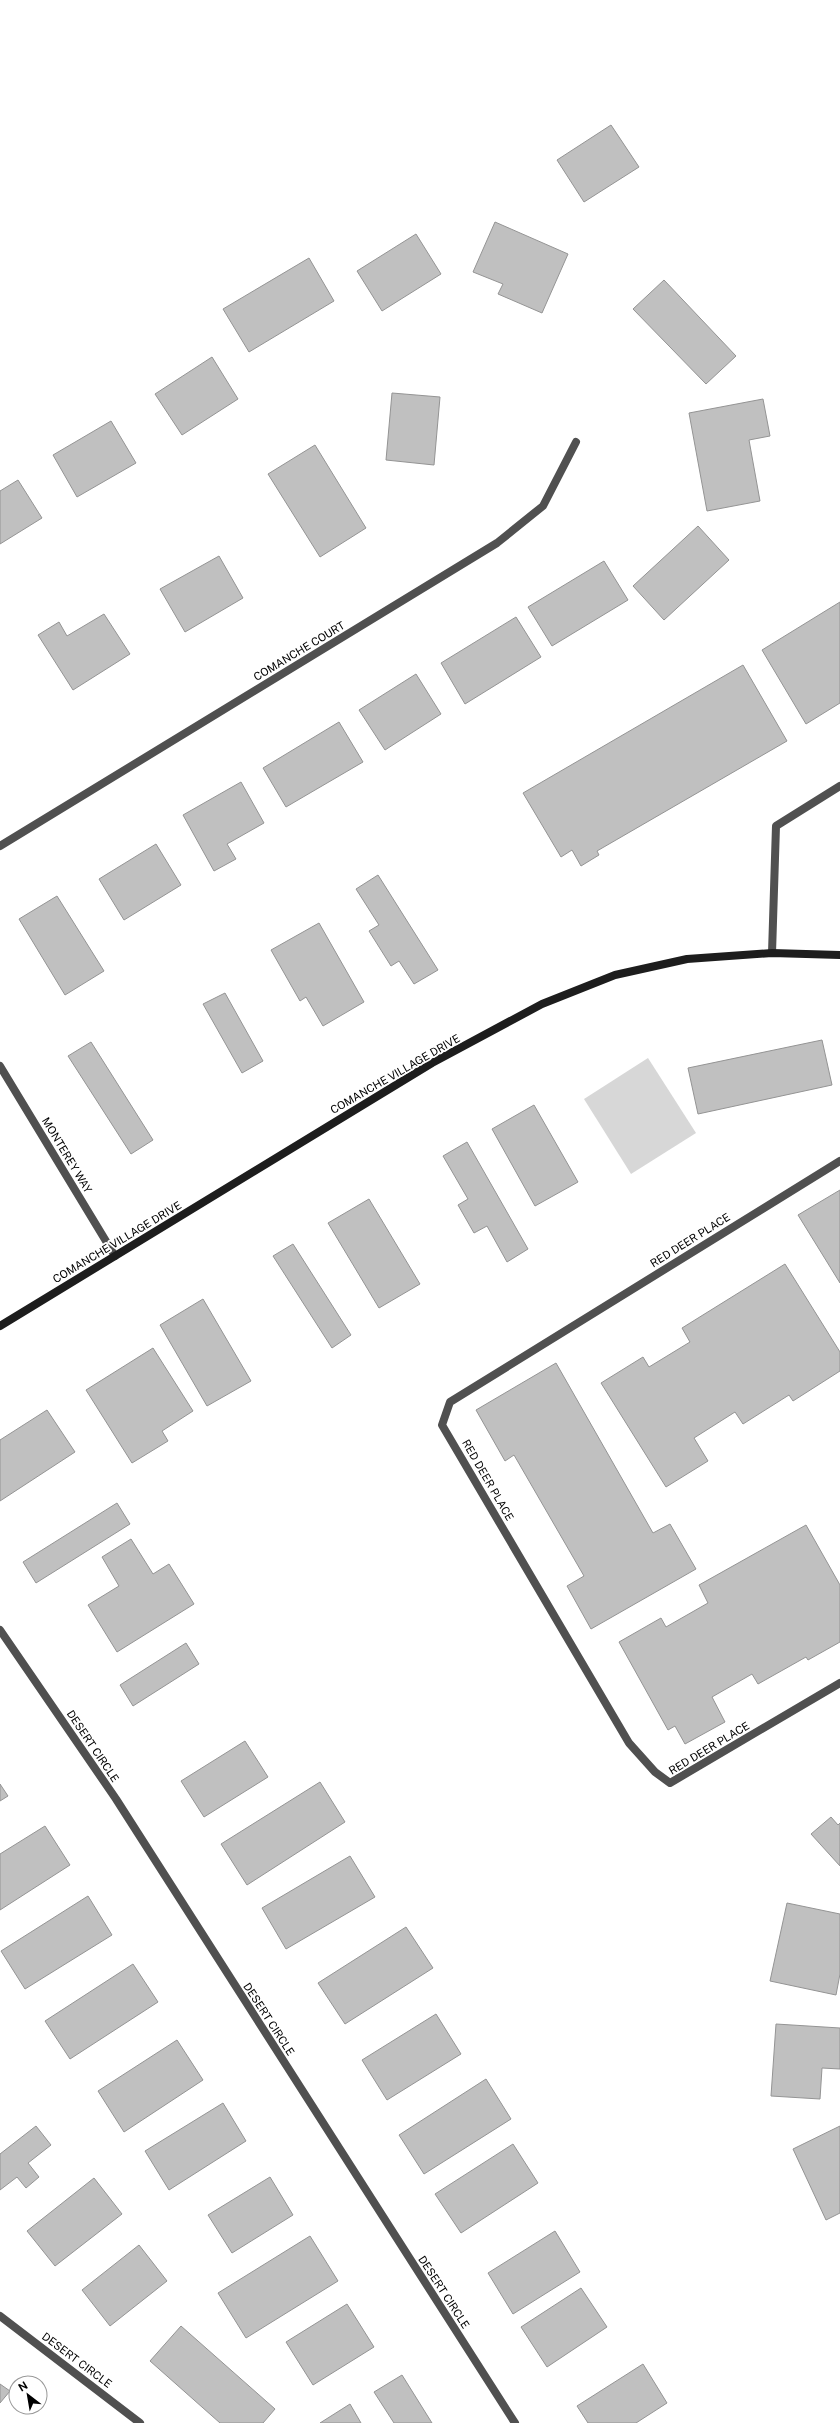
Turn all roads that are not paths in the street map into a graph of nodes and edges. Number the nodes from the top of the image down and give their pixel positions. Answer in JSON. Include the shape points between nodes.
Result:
{"nodes":[{"id":1,"x":576,"y":442,"type":"dead end"},
{"id":2,"x":840,"y":786,"type":"edge"},
{"id":3,"x":0,"y":846,"type":"edge"},
{"id":4,"x":772,"y":953,"type":"junction"},
{"id":5,"x":840,"y":955,"type":"edge"},
{"id":6,"x":0,"y":1066,"type":"edge"},
{"id":7,"x":840,"y":1161,"type":"edge"},
{"id":8,"x":115,"y":1256,"type":"junction"},
{"id":9,"x":0,"y":1326,"type":"edge"},
{"id":10,"x":0,"y":1630,"type":"edge"},
{"id":11,"x":840,"y":1684,"type":"edge"},
{"id":12,"x":0,"y":2316,"type":"edge"},
{"id":13,"x":130,"y":2420,"type":"edge"},
{"id":14,"x":140,"y":2423,"type":"edge"},
{"id":15,"x":515,"y":2423,"type":"edge"}],
"edges":[{"from":1,"to":3,"type":"street","name":"COMANCHE COURT","via":[[543,506],[497,544]]},
{"from":2,"to":4,"type":"street","via":[[776,826]]},
{"from":4,"to":5,"type":"street","name":"COMANCHE VILLAGE DRIVE"},
{"from":4,"to":8,"type":"street","name":"COMANCHE VILLAGE DRIVE","via":[[672,962],[614,975],[542,1004],[432,1062]]},
{"from":6,"to":8,"type":"street","name":"MONTEREY WAY"},
{"from":7,"to":11,"type":"street","name":"RED DEER PLACE","via":[[450,1402],[442,1425],[629,1743],[655,1772],[670,1783]]},
{"from":8,"to":9,"type":"street","name":"COMANCHE VILLAGE DRIVE"},
{"from":10,"to":15,"type":"street","name":"DESERT CIRCLE","via":[[116,1799]]},
{"from":12,"to":13,"type":"street","name":"DESERT CIRCLE"},
{"from":13,"to":14,"type":"street","name":"DESERT CIRCLE"}]}
